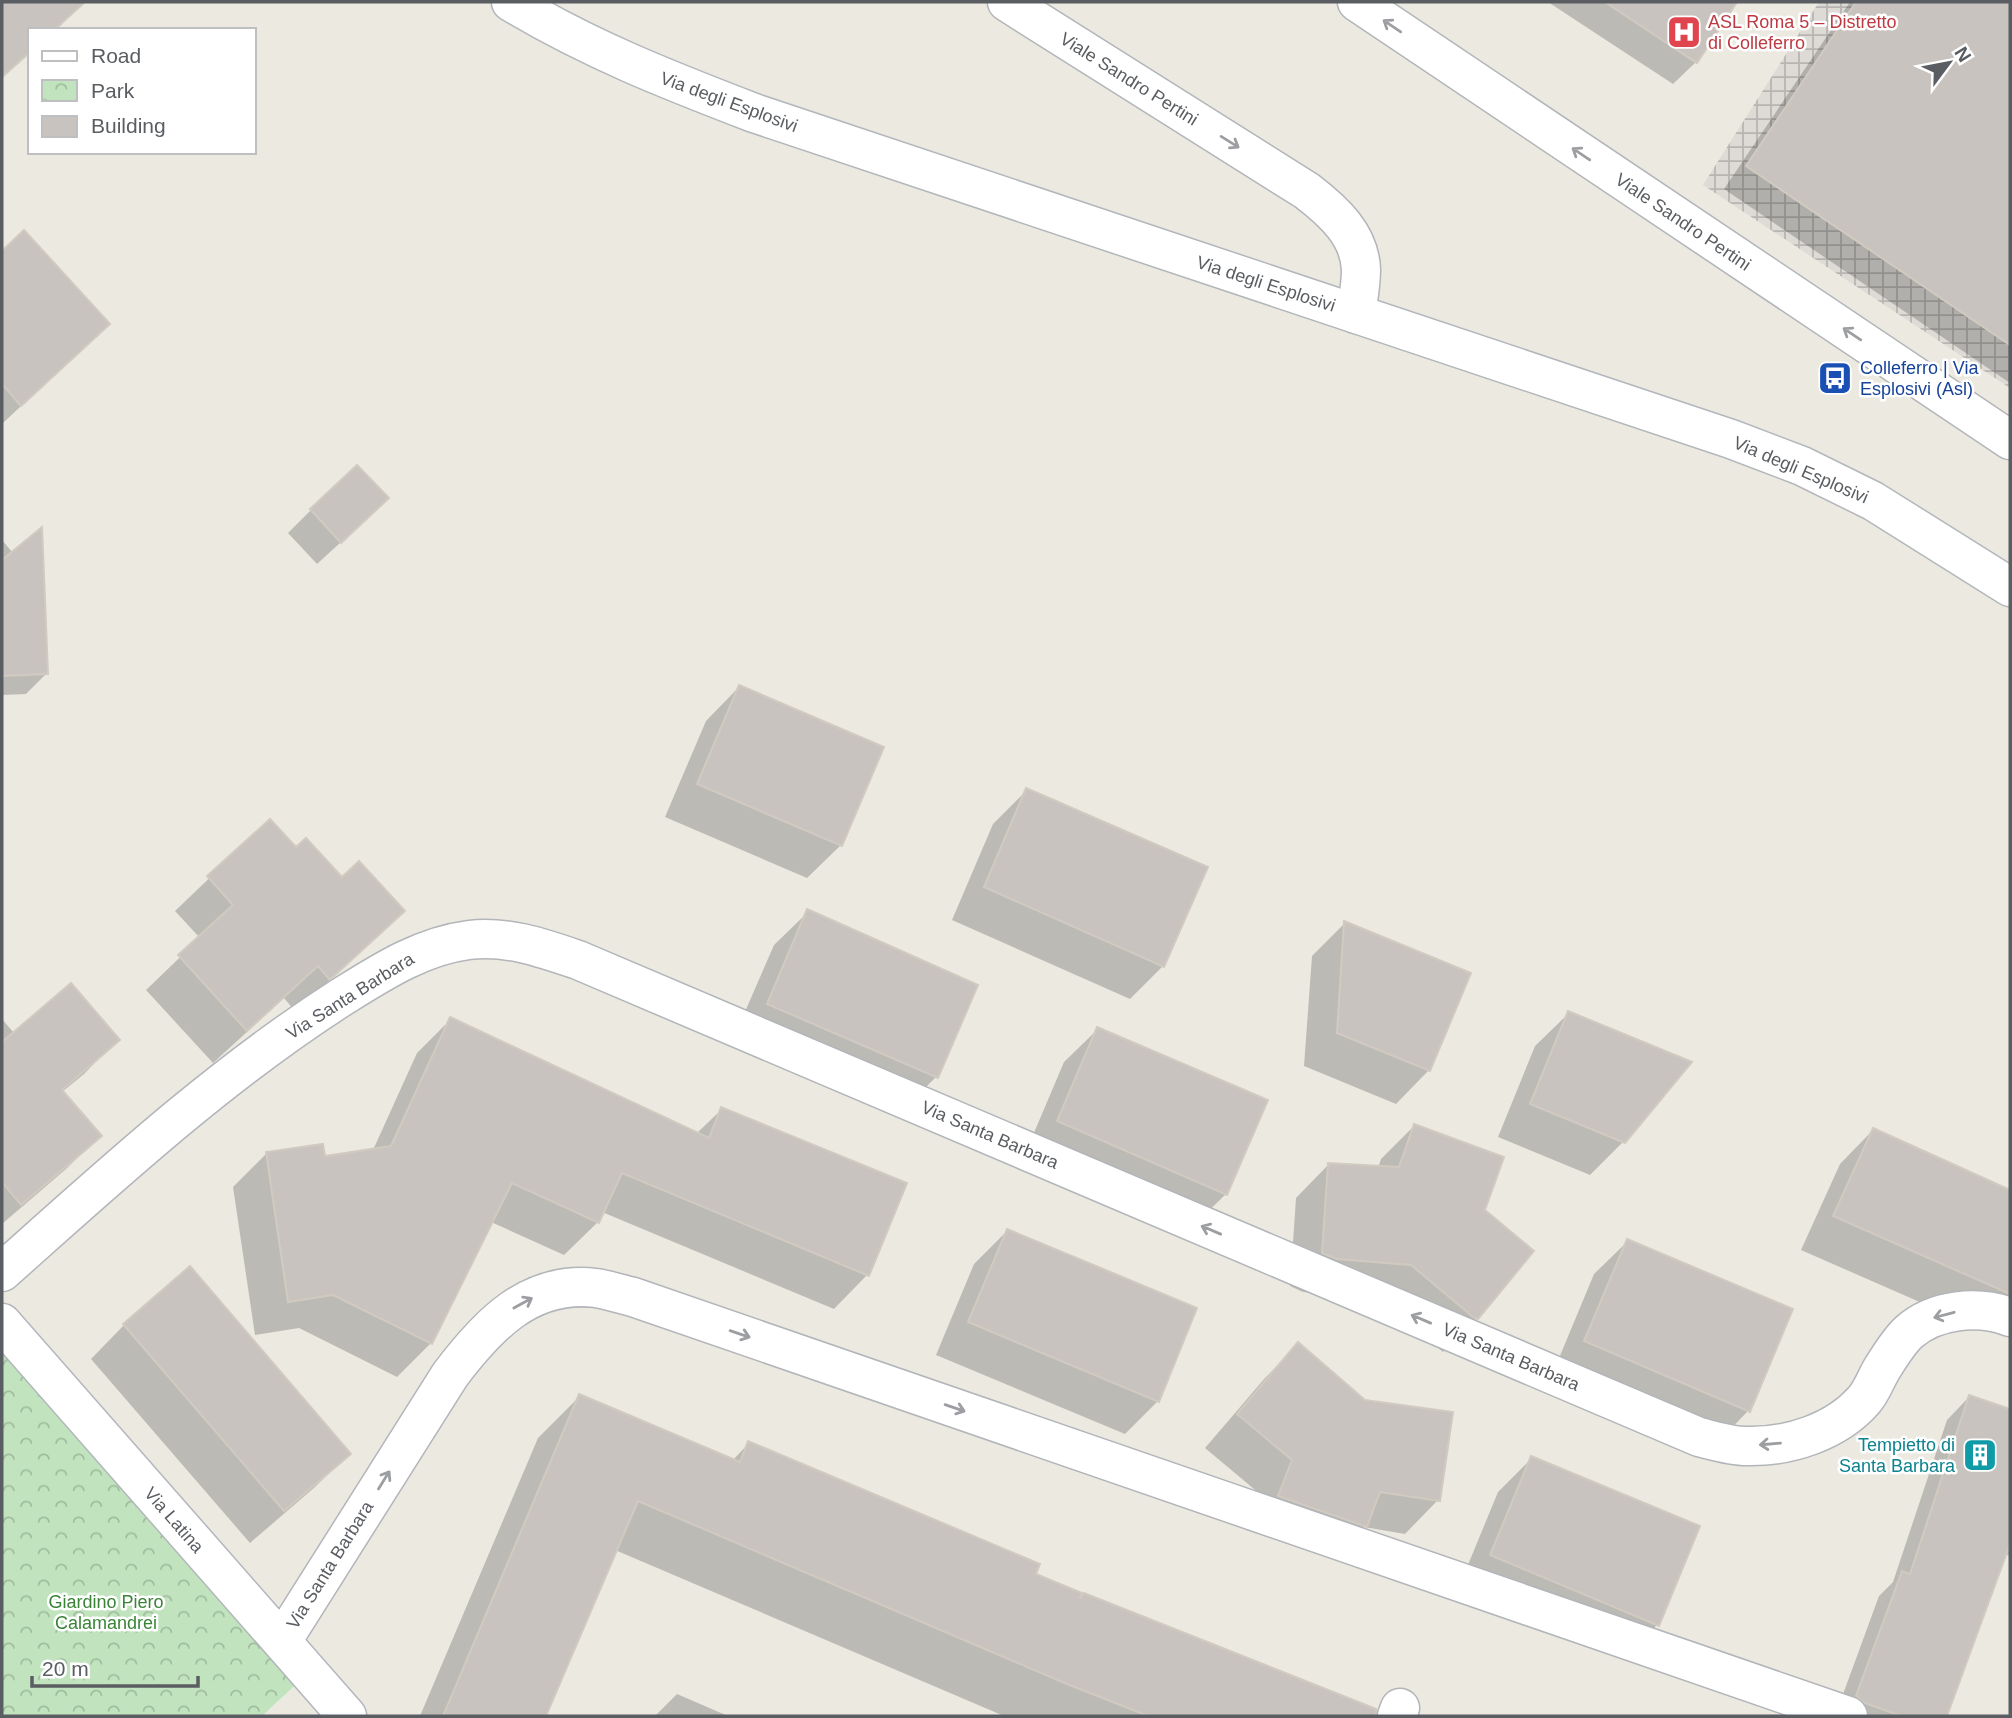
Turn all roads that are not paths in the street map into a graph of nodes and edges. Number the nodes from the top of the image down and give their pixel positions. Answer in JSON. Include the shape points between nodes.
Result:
{"nodes":[{"id":1,"x":511,"y":2,"type":"edge"},
{"id":2,"x":1006,"y":2,"type":"edge"},
{"id":3,"x":1357,"y":2,"type":"edge"},
{"id":4,"x":1356,"y":314,"type":"junction"},
{"id":5,"x":2010,"y":440,"type":"edge"},
{"id":6,"x":2010,"y":587,"type":"edge"},
{"id":7,"x":2,"y":1272,"type":"edge"},
{"id":8,"x":2010,"y":1317,"type":"edge"},
{"id":9,"x":2,"y":1323,"type":"edge"},
{"id":10,"x":282,"y":1641,"type":"junction"},
{"id":11,"x":347,"y":1716,"type":"edge"},
{"id":12,"x":1848,"y":1716,"type":"edge"}],
"edges":[{"from":1,"to":4,"type":"street","name":"Via degli Esplosivi","via":[[590,46],[754,113]]},
{"from":2,"to":4,"type":"street","name":"Viale Sandro Pertini","one_way":true,"via":[[1326,205],[1351,236],[1358,255],[1361,270]]},
{"from":5,"to":3,"type":"street","name":"Viale Sandro Pertini","one_way":true},
{"from":4,"to":6,"type":"street","name":"Via degli Esplosivi","via":[[1802,466],[1874,500]]},
{"from":8,"to":7,"type":"street","name":"Via Santa Barbara","one_way":true,"via":[[1974,1310],[1940,1314],[1908,1333],[1866,1398],[1834,1424],[1776,1445],[1723,1443],[1687,1432],[578,960],[527,943],[471,939],[413,955],[310,1017],[202,1097]]},
{"from":9,"to":10,"type":"street","name":"Via Latina"},
{"from":10,"to":11,"type":"street","name":"Via Latina"},
{"from":10,"to":12,"type":"street","name":"Via Santa Barbara","one_way":true,"via":[[467,1353],[524,1301],[580,1287],[633,1297]]}]}
